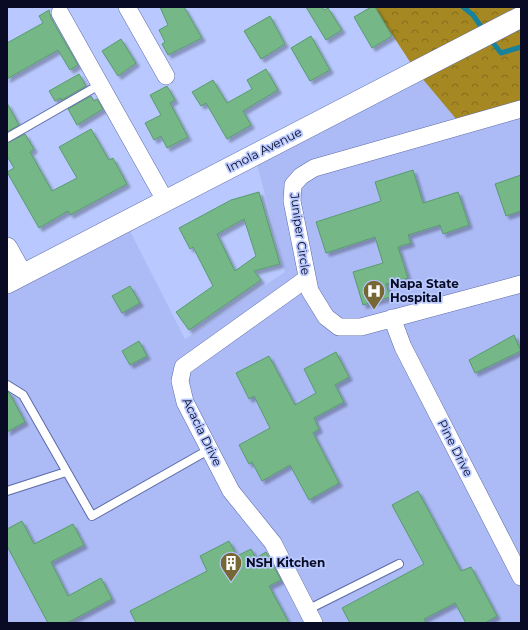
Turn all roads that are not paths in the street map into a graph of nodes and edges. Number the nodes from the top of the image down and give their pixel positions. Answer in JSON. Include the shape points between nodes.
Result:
{"nodes":[{"id":1,"x":127,"y":7,"type":"edge"},
{"id":2,"x":60,"y":13,"type":"dead end"},
{"id":3,"x":521,"y":17,"type":"edge"},
{"id":4,"x":166,"y":76,"type":"dead end"},
{"id":5,"x":101,"y":84,"type":"junction"},
{"id":6,"x":521,"y":109,"type":"edge"},
{"id":7,"x":7,"y":138,"type":"edge"},
{"id":8,"x":165,"y":200,"type":"junction"},
{"id":9,"x":7,"y":248,"type":"edge"},
{"id":10,"x":15,"y":279,"type":"edge"},
{"id":11,"x":306,"y":279,"type":"junction"},
{"id":12,"x":521,"y":284,"type":"edge"},
{"id":13,"x":392,"y":318,"type":"junction"},
{"id":14,"x":7,"y":385,"type":"edge"},
{"id":15,"x":210,"y":449,"type":"junction"},
{"id":16,"x":66,"y":472,"type":"junction"},
{"id":17,"x":7,"y":491,"type":"edge"},
{"id":18,"x":399,"y":564,"type":"dead end"},
{"id":19,"x":521,"y":577,"type":"edge"},
{"id":20,"x":310,"y":616,"type":"edge"}],
"edges":[{"from":1,"to":4,"type":"street"},
{"from":2,"to":5,"type":"street"},
{"from":3,"to":8,"type":"street","name":"Imola Avenue"},
{"from":5,"to":7,"type":"lane"},
{"from":5,"to":8,"type":"street"},
{"from":6,"to":11,"type":"street","name":"Juniper Circle","via":[[314,168],[301,176],[293,185],[292,201]]},
{"from":8,"to":10,"type":"street","name":"Imola Avenue"},
{"from":9,"to":10,"type":"street"},
{"from":11,"to":13,"type":"street","name":"Juniper Circle","via":[[316,303],[326,317],[339,327],[361,326]]},
{"from":11,"to":15,"type":"street","name":"Acacia Drive","via":[[183,367],[180,381],[185,402]]},
{"from":12,"to":13,"type":"street","name":"Juniper Circle"},
{"from":13,"to":19,"type":"street","name":"Pine Drive","via":[[403,347]]},
{"from":14,"to":16,"type":"lane","via":[[23,395]]},
{"from":15,"to":16,"type":"lane","via":[[92,516]]},
{"from":15,"to":20,"type":"street","name":"Acacia Drive","via":[[231,491],[273,543]]},
{"from":16,"to":17,"type":"lane"},
{"from":18,"to":20,"type":"lane"}]}
